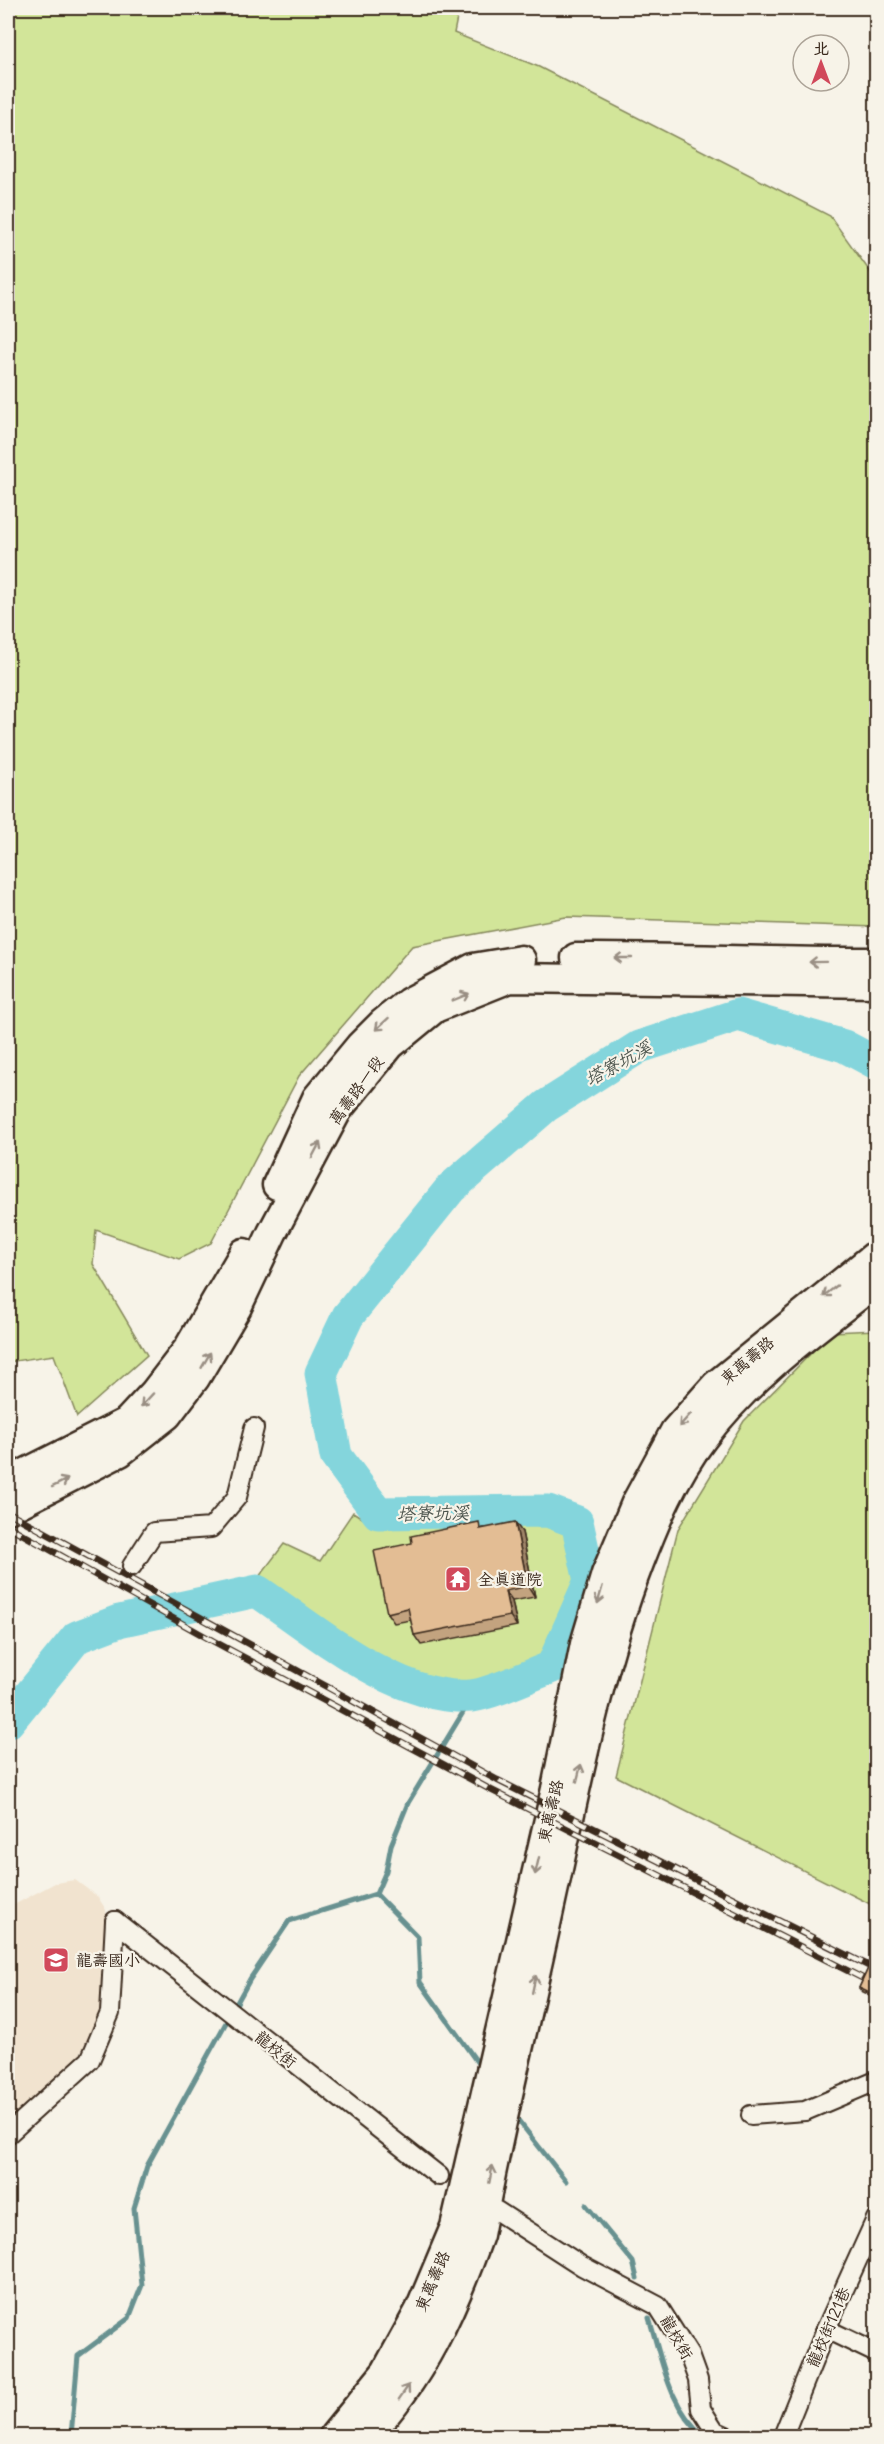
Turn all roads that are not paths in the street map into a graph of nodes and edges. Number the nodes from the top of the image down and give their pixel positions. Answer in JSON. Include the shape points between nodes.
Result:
{"nodes":[{"id":1,"x":876,"y":962,"type":"edge"},
{"id":2,"x":876,"y":983,"type":"edge"},
{"id":3,"x":876,"y":1255,"type":"edge"},
{"id":4,"x":876,"y":1282,"type":"edge"},
{"id":5,"x":254,"y":1428,"type":"dead end"},
{"id":6,"x":8,"y":1482,"type":"edge"},
{"id":7,"x":8,"y":1509,"type":"edge"},
{"id":8,"x":132,"y":1566,"type":"dead end"},
{"id":9,"x":597,"y":1647,"type":"junction"},
{"id":10,"x":876,"y":2081,"type":"edge"},
{"id":11,"x":751,"y":2115,"type":"dead end"},
{"id":12,"x":8,"y":2134,"type":"edge"},
{"id":13,"x":439,"y":2176,"type":"dead end"},
{"id":14,"x":497,"y":2211,"type":"dead end"},
{"id":15,"x":876,"y":2220,"type":"edge"},
{"id":16,"x":826,"y":2329,"type":"junction"},
{"id":17,"x":876,"y":2353,"type":"edge"},
{"id":18,"x":334,"y":2436,"type":"edge"},
{"id":19,"x":366,"y":2436,"type":"edge"},
{"id":20,"x":726,"y":2436,"type":"edge"},
{"id":21,"x":783,"y":2436,"type":"edge"}],
"edges":[{"from":1,"to":6,"type":"main road","name":"萬壽路一段","one_way":true,"via":[[530,958],[474,968],[409,1002],[360,1046],[317,1098],[253,1238],[188,1349],[154,1393],[128,1422]]},
{"from":7,"to":2,"type":"main road","name":"萬壽路一段","one_way":true,"via":[[120,1452],[167,1415],[195,1378],[237,1307],[338,1109],[390,1045],[435,1008],[510,978]]},
{"from":3,"to":9,"type":"main road","name":"東萬壽路","one_way":true,"via":[[716,1385],[675,1431],[636,1503],[606,1574]]},
{"from":4,"to":9,"type":"main road","name":"東萬壽路","via":[[778,1358],[701,1440],[671,1487],[637,1569]]},
{"from":5,"to":8,"type":"street","via":[[237,1497],[211,1528],[154,1532]]},
{"from":9,"to":18,"type":"main road","name":"東萬壽路","one_way":true,"via":[[556,1789],[455,2227],[420,2310],[386,2372]]},
{"from":19,"to":9,"type":"main road","name":"東萬壽路","one_way":true,"via":[[390,2412],[428,2357],[457,2297],[479,2235],[564,1833]]},
{"from":10,"to":11,"type":"street","via":[[805,2111]]},
{"from":12,"to":13,"type":"street","name":"龍校街","via":[[90,2060],[110,2013],[115,1921]]},
{"from":14,"to":20,"type":"street","name":"龍校街","via":[[582,2266],[658,2306],[689,2355],[698,2380],[701,2409],[715,2431]]},
{"from":15,"to":16,"type":"street","name":"龍校街121巷"},
{"from":16,"to":17,"type":"street"},
{"from":16,"to":21,"type":"street","name":"龍校街121巷"}]}
